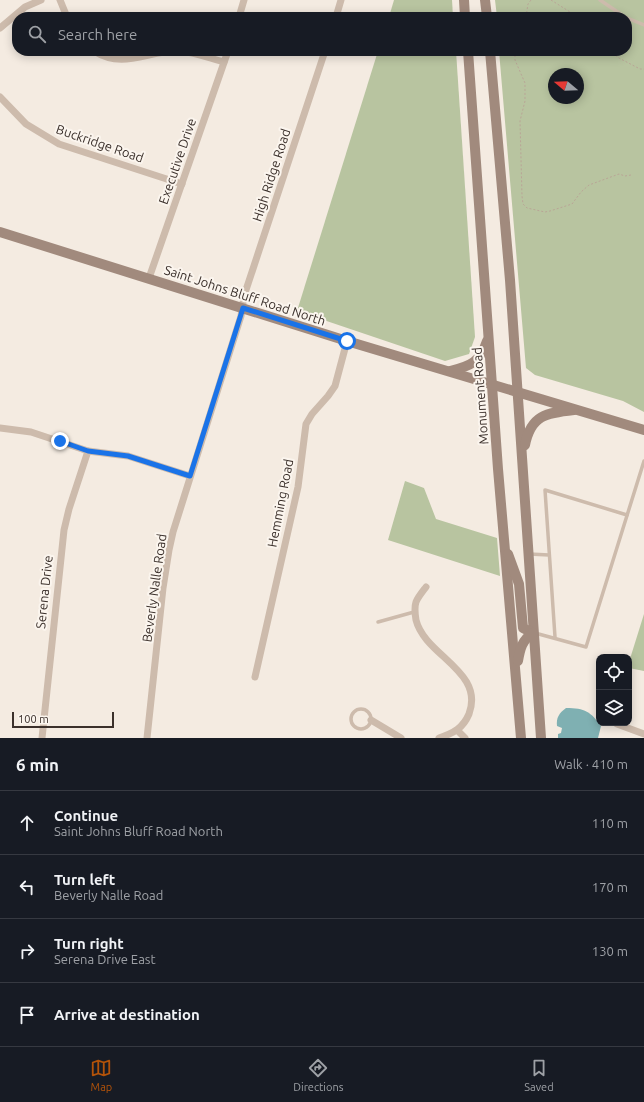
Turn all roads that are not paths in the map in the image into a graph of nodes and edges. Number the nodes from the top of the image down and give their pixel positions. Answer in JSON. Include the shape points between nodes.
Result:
{"nodes":[{"id":1,"x":41,"y":0,"type":"edge"},
{"id":2,"x":60,"y":0,"type":"edge"},
{"id":3,"x":244,"y":0,"type":"edge"},
{"id":4,"x":341,"y":0,"type":"edge"},
{"id":5,"x":464,"y":0,"type":"edge"},
{"id":6,"x":485,"y":0,"type":"edge"},
{"id":7,"x":600,"y":0,"type":"edge"},
{"id":8,"x":19,"y":12,"type":"edge"},
{"id":9,"x":65,"y":12,"type":"edge"},
{"id":10,"x":240,"y":12,"type":"edge"},
{"id":11,"x":337,"y":12,"type":"edge"},
{"id":12,"x":465,"y":12,"type":"edge"},
{"id":13,"x":486,"y":12,"type":"edge"},
{"id":14,"x":618,"y":12,"type":"edge"},
{"id":15,"x":12,"y":18,"type":"edge"},
{"id":16,"x":632,"y":19,"type":"edge"},
{"id":17,"x":644,"y":24,"type":"edge"},
{"id":18,"x":0,"y":28,"type":"edge"},
{"id":19,"x":105,"y":56,"type":"edge"},
{"id":20,"x":146,"y":56,"type":"edge"},
{"id":21,"x":203,"y":56,"type":"edge"},
{"id":22,"x":226,"y":56,"type":"edge"},
{"id":23,"x":323,"y":56,"type":"edge"},
{"id":24,"x":468,"y":56,"type":"edge"},
{"id":25,"x":490,"y":56,"type":"edge"},
{"id":26,"x":224,"y":62,"type":"junction"},
{"id":27,"x":0,"y":98,"type":"edge"},
{"id":28,"x":182,"y":184,"type":"junction"},
{"id":29,"x":0,"y":233,"type":"edge"},
{"id":30,"x":149,"y":278,"type":"junction"},
{"id":31,"x":243,"y":308,"type":"junction"},
{"id":32,"x":489,"y":337,"type":"junction"},
{"id":33,"x":347,"y":341,"type":"junction"},
{"id":34,"x":448,"y":371,"type":"junction"},
{"id":35,"x":492,"y":384,"type":"junction"},
{"id":36,"x":517,"y":391,"type":"junction"},
{"id":37,"x":577,"y":409,"type":"junction"},
{"id":38,"x":0,"y":428,"type":"edge"},
{"id":39,"x":644,"y":430,"type":"edge"},
{"id":40,"x":88,"y":451,"type":"junction"},
{"id":41,"x":522,"y":457,"type":"junction"},
{"id":42,"x":644,"y":461,"type":"edge"},
{"id":43,"x":190,"y":476,"type":"junction"},
{"id":44,"x":627,"y":515,"type":"junction"},
{"id":45,"x":505,"y":548,"type":"junction"},
{"id":46,"x":528,"y":554,"type":"junction"},
{"id":47,"x":549,"y":555,"type":"junction"},
{"id":48,"x":426,"y":587,"type":"dead end"},
{"id":49,"x":414,"y":612,"type":"junction"},
{"id":50,"x":378,"y":622,"type":"dead end"},
{"id":51,"x":534,"y":633,"type":"junction"},
{"id":52,"x":555,"y":637,"type":"junction"},
{"id":53,"x":516,"y":672,"type":"junction"},
{"id":54,"x":255,"y":677,"type":"dead end"},
{"id":55,"x":371,"y":720,"type":"junction"},
{"id":56,"x":622,"y":726,"type":"edge"},
{"id":57,"x":458,"y":731,"type":"junction"},
{"id":58,"x":644,"y":734,"type":"edge"},
{"id":59,"x":42,"y":738,"type":"edge"},
{"id":60,"x":147,"y":738,"type":"edge"},
{"id":61,"x":401,"y":738,"type":"edge"},
{"id":62,"x":439,"y":738,"type":"edge"},
{"id":63,"x":465,"y":738,"type":"edge"},
{"id":64,"x":521,"y":738,"type":"edge"},
{"id":65,"x":541,"y":738,"type":"edge"}],
"edges":[{"from":1,"to":8,"type":"street"},
{"from":2,"to":9,"type":"street"},
{"from":3,"to":10,"type":"street"},
{"from":4,"to":11,"type":"street"},
{"from":5,"to":12,"type":"main road"},
{"from":6,"to":13,"type":"main road"},
{"from":7,"to":14,"type":"lane"},
{"from":15,"to":18,"type":"street"},
{"from":16,"to":17,"type":"lane"},
{"from":19,"to":20,"type":"street","via":[[126,60]]},
{"from":21,"to":26,"type":"street"},
{"from":22,"to":26,"type":"street","name":"Executive Drive"},
{"from":23,"to":31,"type":"street","name":"High Ridge Road","via":[[244,296]]},
{"from":24,"to":32,"type":"main road","name":"Monument Road"},
{"from":25,"to":36,"type":"main road"},
{"from":26,"to":28,"type":"street","name":"Executive Drive"},
{"from":27,"to":28,"type":"street","name":"Buckridge Road","via":[[26,124],[59,144]]},
{"from":28,"to":30,"type":"street","name":"Executive Drive"},
{"from":29,"to":30,"type":"main road","name":"Saint Johns Bluff Road North"},
{"from":30,"to":31,"type":"main road","name":"Saint Johns Bluff Road North"},
{"from":31,"to":33,"type":"main road","name":"Saint Johns Bluff Road North"},
{"from":31,"to":43,"type":"street","name":"Beverly Nalle Road"},
{"from":32,"to":34,"type":"main road","via":[[483,353],[477,360],[464,368]]},
{"from":32,"to":35,"type":"main road","name":"Monument Road"},
{"from":33,"to":34,"type":"main road","name":"Saint Johns Bluff Road North"},
{"from":33,"to":54,"type":"street","name":"Hemming Road","via":[[335,386],[306,424],[298,487]]},
{"from":34,"to":35,"type":"main road","name":"Saint Johns Bluff Road North"},
{"from":35,"to":36,"type":"main road","name":"Saint Johns Bluff Road North"},
{"from":35,"to":45,"type":"main road","name":"Monument Road"},
{"from":36,"to":37,"type":"main road","name":"Saint Johns Bluff Road North"},
{"from":36,"to":41,"type":"main road"},
{"from":37,"to":39,"type":"main road","name":"Saint Johns Bluff Road North"},
{"from":37,"to":41,"type":"main road","via":[[552,412],[536,419],[527,434]]},
{"from":38,"to":40,"type":"street","via":[[31,432]]},
{"from":40,"to":43,"type":"street","via":[[128,456]]},
{"from":40,"to":59,"type":"street","name":"Serena Drive","via":[[64,530]]},
{"from":41,"to":46,"type":"main road"},
{"from":42,"to":44,"type":"lane"},
{"from":43,"to":60,"type":"street","name":"Beverly Nalle Road","via":[[169,550]]},
{"from":44,"to":47,"type":"lane","via":[[545,490]]},
{"from":44,"to":52,"type":"lane","via":[[586,647]]},
{"from":45,"to":51,"type":"main road","via":[[519,584],[523,628]]},
{"from":45,"to":53,"type":"main road","name":"Monument Road"},
{"from":46,"to":47,"type":"lane"},
{"from":46,"to":51,"type":"main road"},
{"from":47,"to":52,"type":"lane"},
{"from":48,"to":49,"type":"street","via":[[416,602]]},
{"from":49,"to":50,"type":"lane"},
{"from":49,"to":57,"type":"street","via":[[421,634],[465,678],[470,688],[471,708]]},
{"from":51,"to":52,"type":"lane"},
{"from":51,"to":53,"type":"main road","via":[[522,643]]},
{"from":51,"to":65,"type":"main road"},
{"from":53,"to":64,"type":"main road","name":"Monument Road"},
{"from":55,"to":55,"type":"lane","via":[[362,729],[354,727],[351,719],[354,712],[360,708],[369,714]]},
{"from":55,"to":61,"type":"street"},
{"from":56,"to":58,"type":"street"},
{"from":57,"to":62,"type":"street"},
{"from":57,"to":63,"type":"street"}]}
